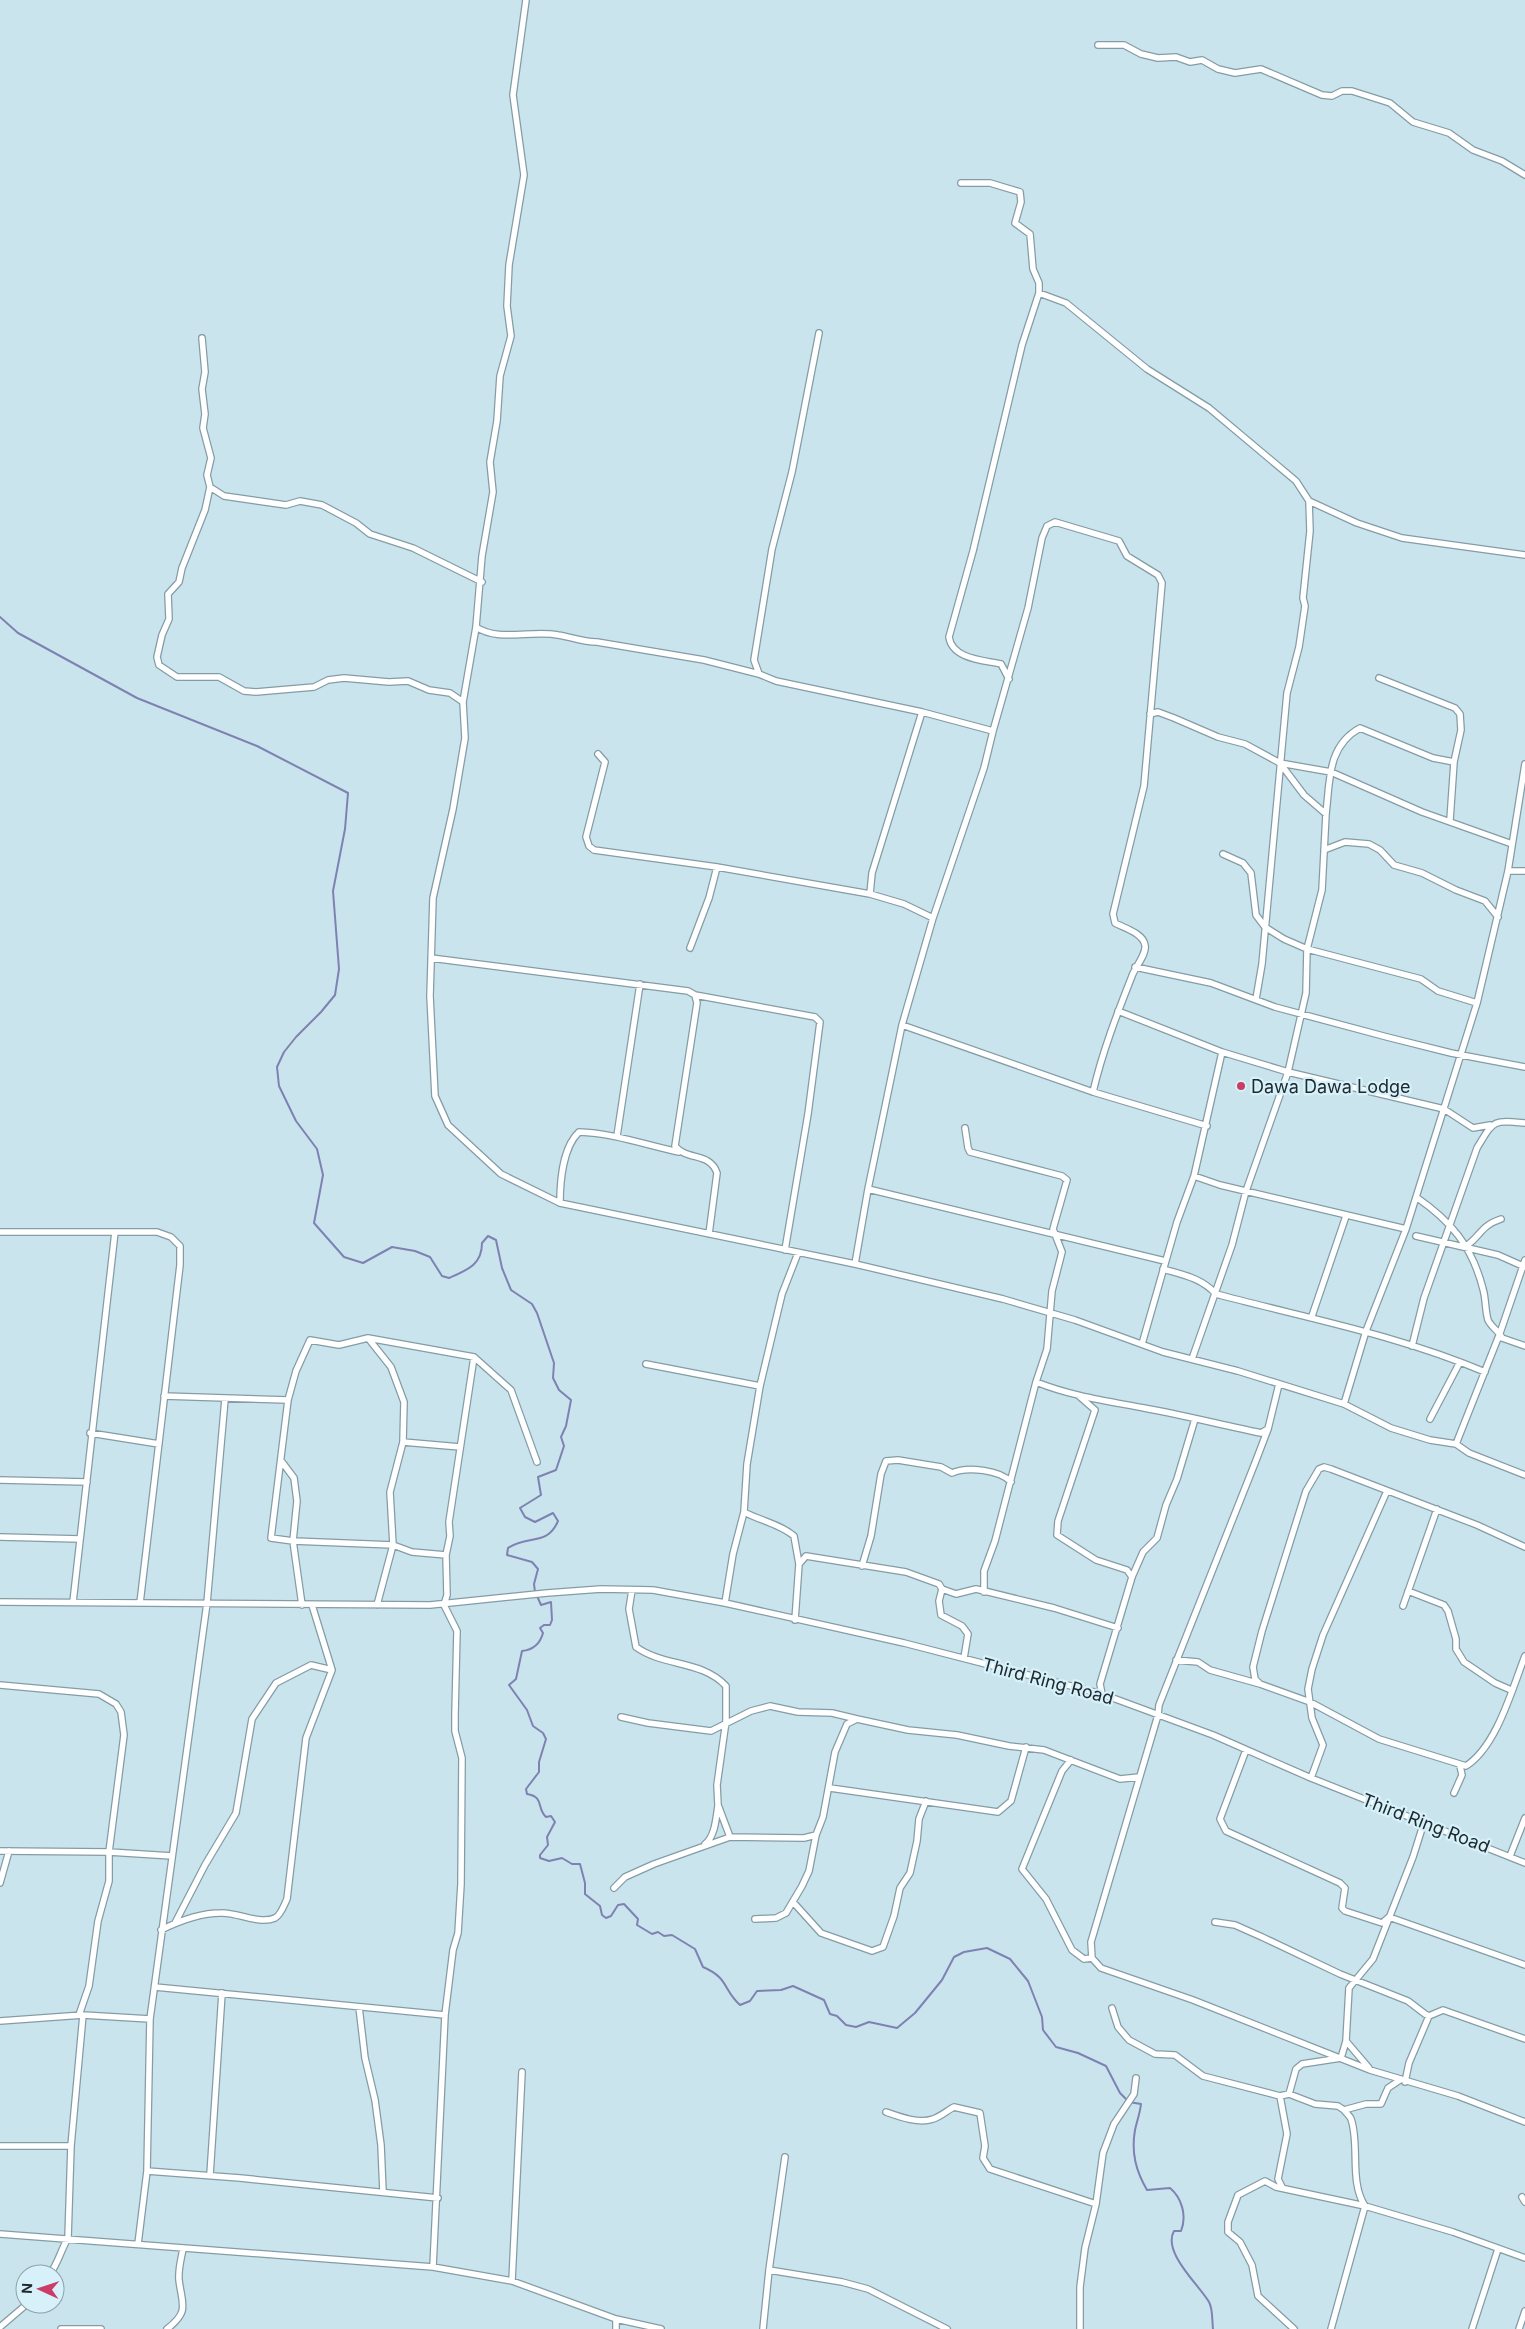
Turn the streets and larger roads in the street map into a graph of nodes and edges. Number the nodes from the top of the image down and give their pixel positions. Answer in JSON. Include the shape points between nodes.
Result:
{"nodes":[{"id":1,"x":526,"y":0,"type":"edge"},
{"id":2,"x":1098,"y":46,"type":"dead end"},
{"id":3,"x":1525,"y":175,"type":"edge"},
{"id":4,"x":960,"y":184,"type":"dead end"},
{"id":5,"x":1038,"y":293,"type":"junction"},
{"id":6,"x":819,"y":333,"type":"dead end"},
{"id":7,"x":202,"y":338,"type":"dead end"},
{"id":8,"x":210,"y":488,"type":"junction"},
{"id":9,"x":1309,"y":501,"type":"junction"},
{"id":10,"x":1525,"y":555,"type":"edge"},
{"id":11,"x":482,"y":582,"type":"junction"},
{"id":12,"x":476,"y":627,"type":"junction"},
{"id":13,"x":759,"y":674,"type":"junction"},
{"id":14,"x":1379,"y":678,"type":"dead end"},
{"id":15,"x":1009,"y":679,"type":"junction"},
{"id":16,"x":463,"y":702,"type":"junction"},
{"id":17,"x":922,"y":712,"type":"junction"},
{"id":18,"x":1150,"y":714,"type":"junction"},
{"id":19,"x":993,"y":731,"type":"junction"},
{"id":20,"x":598,"y":754,"type":"dead end"},
{"id":21,"x":1454,"y":762,"type":"junction"},
{"id":22,"x":1280,"y":763,"type":"junction"},
{"id":23,"x":1525,"y":764,"type":"edge"},
{"id":24,"x":1331,"y":772,"type":"junction"},
{"id":25,"x":1326,"y":814,"type":"junction"},
{"id":26,"x":1450,"y":820,"type":"junction"},
{"id":27,"x":1512,"y":844,"type":"junction"},
{"id":28,"x":1324,"y":850,"type":"junction"},
{"id":29,"x":1223,"y":854,"type":"dead end"},
{"id":30,"x":717,"y":867,"type":"junction"},
{"id":31,"x":1508,"y":871,"type":"junction"},
{"id":32,"x":1525,"y":871,"type":"edge"},
{"id":33,"x":870,"y":894,"type":"junction"},
{"id":34,"x":1498,"y":917,"type":"junction"},
{"id":35,"x":933,"y":918,"type":"junction"},
{"id":36,"x":1265,"y":927,"type":"junction"},
{"id":37,"x":690,"y":948,"type":"dead end"},
{"id":38,"x":1307,"y":950,"type":"junction"},
{"id":39,"x":430,"y":958,"type":"junction"},
{"id":40,"x":1135,"y":967,"type":"junction"},
{"id":41,"x":640,"y":984,"type":"junction"},
{"id":42,"x":695,"y":995,"type":"junction"},
{"id":43,"x":1256,"y":998,"type":"junction"},
{"id":44,"x":1477,"y":1003,"type":"junction"},
{"id":45,"x":1118,"y":1011,"type":"junction"},
{"id":46,"x":1301,"y":1014,"type":"junction"},
{"id":47,"x":902,"y":1025,"type":"junction"},
{"id":48,"x":1222,"y":1052,"type":"junction"},
{"id":49,"x":1462,"y":1054,"type":"junction"},
{"id":50,"x":1525,"y":1067,"type":"edge"},
{"id":51,"x":1288,"y":1072,"type":"junction"},
{"id":52,"x":1093,"y":1092,"type":"junction"},
{"id":53,"x":1444,"y":1109,"type":"junction"},
{"id":54,"x":1525,"y":1123,"type":"edge"},
{"id":55,"x":1490,"y":1125,"type":"junction"},
{"id":56,"x":1207,"y":1126,"type":"junction"},
{"id":57,"x":965,"y":1128,"type":"dead end"},
{"id":58,"x":1473,"y":1128,"type":"junction"},
{"id":59,"x":616,"y":1136,"type":"junction"},
{"id":60,"x":1482,"y":1139,"type":"junction"},
{"id":61,"x":679,"y":1152,"type":"junction"},
{"id":62,"x":1194,"y":1176,"type":"junction"},
{"id":63,"x":868,"y":1189,"type":"junction"},
{"id":64,"x":1246,"y":1191,"type":"junction"},
{"id":65,"x":1416,"y":1197,"type":"junction"},
{"id":66,"x":560,"y":1203,"type":"junction"},
{"id":67,"x":1346,"y":1216,"type":"junction"},
{"id":68,"x":1501,"y":1219,"type":"dead end"},
{"id":69,"x":1449,"y":1224,"type":"junction"},
{"id":70,"x":1406,"y":1229,"type":"junction"},
{"id":71,"x":0,"y":1232,"type":"edge"},
{"id":72,"x":115,"y":1232,"type":"junction"},
{"id":73,"x":709,"y":1234,"type":"junction"},
{"id":74,"x":1056,"y":1235,"type":"junction"},
{"id":75,"x":1416,"y":1236,"type":"dead end"},
{"id":76,"x":1442,"y":1243,"type":"junction"},
{"id":77,"x":1466,"y":1246,"type":"junction"},
{"id":78,"x":785,"y":1250,"type":"junction"},
{"id":79,"x":798,"y":1253,"type":"junction"},
{"id":80,"x":1165,"y":1261,"type":"junction"},
{"id":81,"x":855,"y":1264,"type":"junction"},
{"id":82,"x":1524,"y":1264,"type":"edge"},
{"id":83,"x":1163,"y":1269,"type":"junction"},
{"id":84,"x":1216,"y":1294,"type":"junction"},
{"id":85,"x":1050,"y":1312,"type":"junction"},
{"id":86,"x":1312,"y":1316,"type":"junction"},
{"id":87,"x":1366,"y":1331,"type":"junction"},
{"id":88,"x":1500,"y":1333,"type":"junction"},
{"id":89,"x":368,"y":1338,"type":"junction"},
{"id":90,"x":1142,"y":1344,"type":"junction"},
{"id":91,"x":1412,"y":1346,"type":"junction"},
{"id":92,"x":1525,"y":1346,"type":"edge"},
{"id":93,"x":474,"y":1357,"type":"junction"},
{"id":94,"x":1192,"y":1359,"type":"junction"},
{"id":95,"x":1460,"y":1362,"type":"junction"},
{"id":96,"x":646,"y":1364,"type":"dead end"},
{"id":97,"x":1484,"y":1372,"type":"junction"},
{"id":98,"x":1036,"y":1382,"type":"junction"},
{"id":99,"x":1279,"y":1384,"type":"junction"},
{"id":100,"x":760,"y":1386,"type":"junction"},
{"id":101,"x":164,"y":1396,"type":"junction"},
{"id":102,"x":1079,"y":1396,"type":"junction"},
{"id":103,"x":225,"y":1399,"type":"junction"},
{"id":104,"x":288,"y":1400,"type":"junction"},
{"id":105,"x":1344,"y":1404,"type":"junction"},
{"id":106,"x":1195,"y":1419,"type":"junction"},
{"id":107,"x":1430,"y":1419,"type":"dead end"},
{"id":108,"x":1268,"y":1429,"type":"junction"},
{"id":109,"x":90,"y":1433,"type":"junction"},
{"id":110,"x":403,"y":1442,"type":"junction"},
{"id":111,"x":159,"y":1444,"type":"junction"},
{"id":112,"x":1456,"y":1444,"type":"junction"},
{"id":113,"x":460,"y":1447,"type":"junction"},
{"id":114,"x":282,"y":1462,"type":"junction"},
{"id":115,"x":537,"y":1462,"type":"dead end"},
{"id":116,"x":1525,"y":1474,"type":"edge"},
{"id":117,"x":0,"y":1480,"type":"edge"},
{"id":118,"x":87,"y":1482,"type":"junction"},
{"id":119,"x":1012,"y":1482,"type":"junction"},
{"id":120,"x":1387,"y":1491,"type":"junction"},
{"id":121,"x":1437,"y":1509,"type":"junction"},
{"id":122,"x":744,"y":1512,"type":"junction"},
{"id":123,"x":0,"y":1537,"type":"edge"},
{"id":124,"x":80,"y":1539,"type":"junction"},
{"id":125,"x":293,"y":1540,"type":"junction"},
{"id":126,"x":393,"y":1545,"type":"junction"},
{"id":127,"x":1525,"y":1547,"type":"edge"},
{"id":128,"x":446,"y":1555,"type":"junction"},
{"id":129,"x":799,"y":1564,"type":"junction"},
{"id":130,"x":862,"y":1566,"type":"junction"},
{"id":131,"x":1132,"y":1577,"type":"junction"},
{"id":132,"x":942,"y":1589,"type":"junction"},
{"id":133,"x":632,"y":1590,"type":"junction"},
{"id":134,"x":1408,"y":1591,"type":"junction"},
{"id":135,"x":984,"y":1592,"type":"junction"},
{"id":136,"x":0,"y":1602,"type":"edge"},
{"id":137,"x":73,"y":1602,"type":"junction"},
{"id":138,"x":140,"y":1603,"type":"junction"},
{"id":139,"x":207,"y":1603,"type":"junction"},
{"id":140,"x":725,"y":1603,"type":"junction"},
{"id":141,"x":302,"y":1605,"type":"junction"},
{"id":142,"x":312,"y":1605,"type":"junction"},
{"id":143,"x":377,"y":1605,"type":"junction"},
{"id":144,"x":444,"y":1605,"type":"junction"},
{"id":145,"x":1402,"y":1606,"type":"dead end"},
{"id":146,"x":795,"y":1620,"type":"junction"},
{"id":147,"x":1118,"y":1628,"type":"junction"},
{"id":148,"x":1525,"y":1656,"type":"edge"},
{"id":149,"x":964,"y":1658,"type":"junction"},
{"id":150,"x":1176,"y":1660,"type":"junction"},
{"id":151,"x":332,"y":1670,"type":"junction"},
{"id":152,"x":1260,"y":1684,"type":"junction"},
{"id":153,"x":0,"y":1685,"type":"edge"},
{"id":154,"x":1511,"y":1690,"type":"junction"},
{"id":155,"x":1102,"y":1694,"type":"junction"},
{"id":156,"x":1310,"y":1702,"type":"junction"},
{"id":157,"x":1158,"y":1715,"type":"junction"},
{"id":158,"x":848,"y":1716,"type":"junction"},
{"id":159,"x":621,"y":1717,"type":"dead end"},
{"id":160,"x":857,"y":1719,"type":"junction"},
{"id":161,"x":726,"y":1721,"type":"junction"},
{"id":162,"x":848,"y":1724,"type":"junction"},
{"id":163,"x":1026,"y":1746,"type":"junction"},
{"id":164,"x":1246,"y":1750,"type":"junction"},
{"id":165,"x":1071,"y":1760,"type":"junction"},
{"id":166,"x":1460,"y":1766,"type":"junction"},
{"id":167,"x":1139,"y":1777,"type":"junction"},
{"id":168,"x":1311,"y":1778,"type":"junction"},
{"id":169,"x":830,"y":1788,"type":"junction"},
{"id":170,"x":1454,"y":1793,"type":"dead end"},
{"id":171,"x":926,"y":1801,"type":"junction"},
{"id":172,"x":718,"y":1805,"type":"junction"},
{"id":173,"x":1525,"y":1818,"type":"edge"},
{"id":174,"x":1424,"y":1822,"type":"junction"},
{"id":175,"x":816,"y":1835,"type":"junction"},
{"id":176,"x":730,"y":1837,"type":"junction"},
{"id":177,"x":699,"y":1848,"type":"junction"},
{"id":178,"x":0,"y":1851,"type":"edge"},
{"id":179,"x":9,"y":1851,"type":"junction"},
{"id":180,"x":109,"y":1852,"type":"junction"},
{"id":181,"x":172,"y":1856,"type":"junction"},
{"id":182,"x":1510,"y":1856,"type":"junction"},
{"id":183,"x":1525,"y":1863,"type":"edge"},
{"id":184,"x":0,"y":1883,"type":"edge"},
{"id":185,"x":614,"y":1888,"type":"dead end"},
{"id":186,"x":793,"y":1902,"type":"junction"},
{"id":187,"x":1389,"y":1918,"type":"junction"},
{"id":188,"x":755,"y":1919,"type":"dead end"},
{"id":189,"x":1215,"y":1922,"type":"dead end"},
{"id":190,"x":175,"y":1923,"type":"junction"},
{"id":191,"x":161,"y":1930,"type":"junction"},
{"id":192,"x":1092,"y":1958,"type":"junction"},
{"id":193,"x":1525,"y":1965,"type":"edge"},
{"id":194,"x":1355,"y":1981,"type":"junction"},
{"id":195,"x":155,"y":1987,"type":"junction"},
{"id":196,"x":222,"y":1993,"type":"junction"},
{"id":197,"x":359,"y":2007,"type":"junction"},
{"id":198,"x":1112,"y":2008,"type":"dead end"},
{"id":199,"x":81,"y":2015,"type":"junction"},
{"id":200,"x":445,"y":2015,"type":"junction"},
{"id":201,"x":1429,"y":2016,"type":"junction"},
{"id":202,"x":150,"y":2019,"type":"junction"},
{"id":203,"x":0,"y":2021,"type":"edge"},
{"id":204,"x":1525,"y":2039,"type":"edge"},
{"id":205,"x":1346,"y":2041,"type":"junction"},
{"id":206,"x":1341,"y":2058,"type":"junction"},
{"id":207,"x":1370,"y":2070,"type":"junction"},
{"id":208,"x":522,"y":2072,"type":"dead end"},
{"id":209,"x":1136,"y":2078,"type":"dead end"},
{"id":210,"x":1402,"y":2081,"type":"junction"},
{"id":211,"x":1289,"y":2094,"type":"junction"},
{"id":212,"x":1280,"y":2096,"type":"junction"},
{"id":213,"x":1361,"y":2105,"type":"junction"},
{"id":214,"x":1347,"y":2110,"type":"junction"},
{"id":215,"x":886,"y":2112,"type":"dead end"},
{"id":216,"x":1351,"y":2118,"type":"junction"},
{"id":217,"x":1525,"y":2122,"type":"edge"},
{"id":218,"x":0,"y":2146,"type":"edge"},
{"id":219,"x":71,"y":2146,"type":"junction"},
{"id":220,"x":785,"y":2158,"type":"dead end"},
{"id":221,"x":146,"y":2171,"type":"junction"},
{"id":222,"x":210,"y":2176,"type":"junction"},
{"id":223,"x":1282,"y":2187,"type":"junction"},
{"id":224,"x":383,"y":2192,"type":"junction"},
{"id":225,"x":438,"y":2198,"type":"junction"},
{"id":226,"x":1096,"y":2204,"type":"junction"},
{"id":227,"x":1365,"y":2206,"type":"junction"},
{"id":228,"x":0,"y":2234,"type":"edge"},
{"id":229,"x":68,"y":2238,"type":"junction"},
{"id":230,"x":138,"y":2244,"type":"junction"},
{"id":231,"x":183,"y":2249,"type":"junction"},
{"id":232,"x":1498,"y":2249,"type":"junction"},
{"id":233,"x":1525,"y":2258,"type":"edge"},
{"id":234,"x":57,"y":2264,"type":"edge"},
{"id":235,"x":433,"y":2267,"type":"junction"},
{"id":236,"x":769,"y":2270,"type":"junction"},
{"id":237,"x":512,"y":2280,"type":"junction"},
{"id":238,"x":1525,"y":2312,"type":"edge"},
{"id":239,"x":15,"y":2314,"type":"edge"},
{"id":240,"x":616,"y":2319,"type":"junction"},
{"id":241,"x":0,"y":2327,"type":"edge"},
{"id":242,"x":61,"y":2329,"type":"edge"},
{"id":243,"x":101,"y":2329,"type":"edge"},
{"id":244,"x":167,"y":2329,"type":"edge"},
{"id":245,"x":616,"y":2329,"type":"edge"},
{"id":246,"x":662,"y":2329,"type":"edge"},
{"id":247,"x":763,"y":2329,"type":"edge"},
{"id":248,"x":946,"y":2329,"type":"edge"},
{"id":249,"x":1080,"y":2329,"type":"edge"},
{"id":250,"x":1294,"y":2329,"type":"edge"},
{"id":251,"x":1330,"y":2329,"type":"edge"},
{"id":252,"x":1472,"y":2329,"type":"edge"},
{"id":253,"x":1520,"y":2329,"type":"edge"}],
"edges":[{"from":1,"to":11,"type":"street","via":[[513,95],[524,175],[509,265],[507,306],[511,336],[500,376],[490,462],[493,492],[482,556]]},
{"from":2,"to":3,"type":"street","via":[[1124,45],[1158,58],[1176,57],[1190,62],[1202,60],[1218,69],[1235,73],[1261,69],[1322,95],[1352,91],[1370,96],[1390,103],[1413,122],[1448,133],[1473,150],[1502,161]]},
{"from":4,"to":5,"type":"street","via":[[990,183],[1020,192],[1021,202],[1015,223],[1030,234]]},
{"from":5,"to":9,"type":"street","via":[[1066,303],[1147,369],[1210,408],[1296,481]]},
{"from":5,"to":15,"type":"street","via":[[949,637],[950,645],[957,653],[1001,664]]},
{"from":6,"to":13,"type":"street","via":[[792,472],[772,550],[754,660]]},
{"from":7,"to":8,"type":"street","via":[[205,372],[203,428],[211,458],[207,475]]},
{"from":8,"to":11,"type":"street","via":[[224,496],[286,505],[300,501],[322,505],[370,534],[413,548]]},
{"from":8,"to":16,"type":"street","via":[[179,582],[168,594],[169,619],[157,657],[164,670],[177,677],[218,677],[244,691],[256,692],[314,687],[328,680],[344,678],[390,682],[408,680],[429,690],[450,693]]},
{"from":9,"to":10,"type":"street","via":[[1402,538]]},
{"from":9,"to":22,"type":"street","via":[[1305,606],[1287,694]]},
{"from":11,"to":12,"type":"street"},
{"from":12,"to":13,"type":"street","via":[[497,635],[558,635],[579,642],[597,642],[704,660]]},
{"from":12,"to":16,"type":"street"},
{"from":13,"to":17,"type":"street","via":[[776,681]]},
{"from":14,"to":21,"type":"street","via":[[1455,708],[1460,714],[1461,730]]},
{"from":15,"to":18,"type":"street","via":[[1042,538],[1047,526],[1055,522],[1119,541],[1127,556],[1161,578]]},
{"from":15,"to":19,"type":"street"},
{"from":16,"to":39,"type":"street","via":[[465,738],[433,898]]},
{"from":17,"to":19,"type":"street"},
{"from":17,"to":33,"type":"street","via":[[872,874]]},
{"from":18,"to":22,"type":"street","via":[[1158,712],[1218,737],[1245,744]]},
{"from":18,"to":40,"type":"street","via":[[1144,786],[1113,914],[1115,922],[1139,935],[1145,943],[1145,950]]},
{"from":19,"to":35,"type":"street","via":[[984,768]]},
{"from":20,"to":30,"type":"street","via":[[605,762],[586,837],[588,846],[603,852]]},
{"from":21,"to":24,"type":"street","via":[[1433,758],[1360,728],[1347,735],[1335,752]]},
{"from":21,"to":26,"type":"street"},
{"from":22,"to":24,"type":"street"},
{"from":22,"to":25,"type":"street","via":[[1304,795]]},
{"from":22,"to":36,"type":"street"},
{"from":23,"to":27,"type":"street"},
{"from":24,"to":25,"type":"street"},
{"from":24,"to":26,"type":"street","via":[[1422,812]]},
{"from":25,"to":28,"type":"street"},
{"from":26,"to":27,"type":"street"},
{"from":27,"to":31,"type":"street"},
{"from":28,"to":34,"type":"street","via":[[1346,842],[1368,844],[1380,850],[1394,865],[1422,873],[1485,902]]},
{"from":28,"to":38,"type":"street","via":[[1322,890]]},
{"from":29,"to":36,"type":"street","via":[[1243,864],[1251,873],[1256,915]]},
{"from":30,"to":33,"type":"street"},
{"from":30,"to":37,"type":"street"},
{"from":31,"to":32,"type":"street"},
{"from":31,"to":34,"type":"street"},
{"from":33,"to":35,"type":"street","via":[[904,904]]},
{"from":34,"to":44,"type":"street"},
{"from":35,"to":47,"type":"street"},
{"from":36,"to":38,"type":"street"},
{"from":36,"to":43,"type":"street"},
{"from":38,"to":44,"type":"street","via":[[1421,979],[1438,991]]},
{"from":38,"to":46,"type":"street","via":[[1306,993]]},
{"from":39,"to":41,"type":"street"},
{"from":39,"to":66,"type":"street","via":[[435,1096],[448,1125],[501,1174]]},
{"from":40,"to":43,"type":"street","via":[[1211,983]]},
{"from":40,"to":45,"type":"street"},
{"from":41,"to":42,"type":"street","via":[[688,991]]},
{"from":41,"to":59,"type":"street"},
{"from":42,"to":61,"type":"street","via":[[697,1003],[675,1146]]},
{"from":42,"to":78,"type":"street","via":[[815,1017],[820,1022]]},
{"from":43,"to":46,"type":"street"},
{"from":44,"to":49,"type":"street"},
{"from":45,"to":48,"type":"street"},
{"from":45,"to":52,"type":"street"},
{"from":46,"to":49,"type":"street"},
{"from":46,"to":51,"type":"street"},
{"from":47,"to":52,"type":"street"},
{"from":47,"to":63,"type":"street"},
{"from":48,"to":51,"type":"street"},
{"from":48,"to":56,"type":"street"},
{"from":49,"to":50,"type":"street"},
{"from":49,"to":53,"type":"street"},
{"from":51,"to":53,"type":"street"},
{"from":51,"to":64,"type":"street"},
{"from":52,"to":56,"type":"street"},
{"from":53,"to":58,"type":"street"},
{"from":53,"to":65,"type":"street"},
{"from":54,"to":55,"type":"street","via":[[1500,1120]]},
{"from":55,"to":58,"type":"street"},
{"from":55,"to":60,"type":"street"},
{"from":56,"to":62,"type":"street"},
{"from":57,"to":74,"type":"street","via":[[970,1152],[1067,1180],[1053,1229]]},
{"from":58,"to":60,"type":"street"},
{"from":59,"to":61,"type":"street"},
{"from":59,"to":66,"type":"street","via":[[579,1132],[572,1139],[560,1184]]},
{"from":60,"to":69,"type":"street"},
{"from":61,"to":73,"type":"street","via":[[710,1160],[718,1173]]},
{"from":62,"to":64,"type":"street"},
{"from":62,"to":80,"type":"street"},
{"from":63,"to":74,"type":"street"},
{"from":63,"to":81,"type":"street"},
{"from":64,"to":67,"type":"street"},
{"from":64,"to":84,"type":"street"},
{"from":65,"to":69,"type":"street","via":[[1444,1216]]},
{"from":65,"to":70,"type":"street"},
{"from":66,"to":73,"type":"street"},
{"from":67,"to":70,"type":"street"},
{"from":67,"to":86,"type":"street"},
{"from":68,"to":77,"type":"street","via":[[1480,1230]]},
{"from":69,"to":76,"type":"street"},
{"from":69,"to":77,"type":"street"},
{"from":70,"to":87,"type":"street"},
{"from":71,"to":72,"type":"street"},
{"from":72,"to":101,"type":"street","via":[[157,1232],[171,1237],[180,1246]]},
{"from":72,"to":109,"type":"street"},
{"from":73,"to":78,"type":"street"},
{"from":74,"to":80,"type":"street"},
{"from":74,"to":85,"type":"street","via":[[1062,1252]]},
{"from":75,"to":76,"type":"street"},
{"from":76,"to":77,"type":"street"},
{"from":76,"to":91,"type":"street"},
{"from":77,"to":82,"type":"street"},
{"from":77,"to":88,"type":"street","via":[[1480,1275],[1490,1324]]},
{"from":78,"to":79,"type":"street"},
{"from":79,"to":81,"type":"street"},
{"from":79,"to":100,"type":"street","via":[[782,1294]]},
{"from":80,"to":83,"type":"street"},
{"from":81,"to":85,"type":"street"},
{"from":82,"to":88,"type":"street"},
{"from":83,"to":84,"type":"street","via":[[1196,1278]]},
{"from":83,"to":90,"type":"street"},
{"from":84,"to":86,"type":"street"},
{"from":84,"to":94,"type":"street"},
{"from":85,"to":90,"type":"street"},
{"from":85,"to":98,"type":"street","via":[[1044,1361]]},
{"from":86,"to":87,"type":"street"},
{"from":87,"to":91,"type":"street"},
{"from":87,"to":105,"type":"street"},
{"from":88,"to":92,"type":"street","via":[[1502,1338]]},
{"from":88,"to":97,"type":"street"},
{"from":89,"to":93,"type":"street"},
{"from":89,"to":104,"type":"street","via":[[339,1345],[310,1340]]},
{"from":89,"to":110,"type":"street","via":[[391,1367],[404,1402]]},
{"from":90,"to":94,"type":"street"},
{"from":91,"to":95,"type":"street"},
{"from":93,"to":113,"type":"street"},
{"from":93,"to":115,"type":"street","via":[[511,1390]]},
{"from":94,"to":99,"type":"street"},
{"from":95,"to":97,"type":"street"},
{"from":95,"to":107,"type":"street"},
{"from":96,"to":100,"type":"street"},
{"from":97,"to":112,"type":"street"},
{"from":98,"to":102,"type":"street"},
{"from":98,"to":119,"type":"street"},
{"from":99,"to":105,"type":"street"},
{"from":99,"to":108,"type":"street"},
{"from":100,"to":122,"type":"street","via":[[747,1464]]},
{"from":101,"to":103,"type":"street"},
{"from":101,"to":111,"type":"street"},
{"from":102,"to":106,"type":"street"},
{"from":102,"to":131,"type":"street","via":[[1096,1410],[1058,1521],[1057,1535],[1096,1560],[1126,1570]]},
{"from":103,"to":104,"type":"street"},
{"from":103,"to":139,"type":"street"},
{"from":104,"to":114,"type":"street"},
{"from":105,"to":112,"type":"street","via":[[1391,1428]]},
{"from":106,"to":108,"type":"street","via":[[1261,1433]]},
{"from":106,"to":131,"type":"street","via":[[1157,1538],[1144,1552]]},
{"from":108,"to":150,"type":"street"},
{"from":109,"to":111,"type":"street"},
{"from":109,"to":118,"type":"street"},
{"from":110,"to":113,"type":"street"},
{"from":110,"to":126,"type":"street","via":[[390,1492]]},
{"from":111,"to":138,"type":"street"},
{"from":112,"to":116,"type":"street"},
{"from":113,"to":128,"type":"street"},
{"from":114,"to":125,"type":"street","via":[[294,1478],[297,1501]]},
{"from":114,"to":125,"type":"street","via":[[271,1538]]},
{"from":117,"to":118,"type":"street"},
{"from":118,"to":124,"type":"street"},
{"from":119,"to":130,"type":"street","via":[[996,1472],[966,1469],[952,1473],[941,1467],[898,1460],[886,1462]]},
{"from":119,"to":135,"type":"street","via":[[984,1571]]},
{"from":120,"to":121,"type":"street"},
{"from":120,"to":152,"type":"street","via":[[1324,1467],[1319,1469],[1306,1491],[1262,1630],[1253,1667]]},
{"from":120,"to":156,"type":"street","via":[[1323,1635],[1308,1689]]},
{"from":121,"to":127,"type":"street"},
{"from":121,"to":134,"type":"street"},
{"from":122,"to":129,"type":"street","via":[[784,1528],[794,1536]]},
{"from":122,"to":140,"type":"street"},
{"from":123,"to":124,"type":"street"},
{"from":124,"to":137,"type":"street"},
{"from":125,"to":126,"type":"street"},
{"from":125,"to":141,"type":"street"},
{"from":126,"to":128,"type":"street","via":[[412,1552]]},
{"from":126,"to":143,"type":"street"},
{"from":128,"to":144,"type":"street","via":[[447,1595]]},
{"from":129,"to":130,"type":"street","via":[[806,1556],[812,1556]]},
{"from":129,"to":146,"type":"street"},
{"from":130,"to":132,"type":"street","via":[[906,1572],[939,1584]]},
{"from":131,"to":147,"type":"street"},
{"from":132,"to":135,"type":"street","via":[[956,1594],[976,1589]]},
{"from":132,"to":149,"type":"street","via":[[939,1601],[941,1614],[962,1626],[968,1634]]},
{"from":133,"to":140,"type":"street","name":"Third Ring Road","via":[[652,1590]]},
{"from":133,"to":144,"type":"street","name":"Third Ring Road","via":[[535,1594]]},
{"from":133,"to":161,"type":"street","via":[[629,1609],[636,1647],[646,1655],[717,1676],[726,1686]]},
{"from":134,"to":145,"type":"street"},
{"from":134,"to":154,"type":"street","via":[[1444,1605],[1456,1639],[1456,1649],[1464,1662]]},
{"from":135,"to":147,"type":"street","via":[[1054,1608]]},
{"from":136,"to":137,"type":"street","name":"Third Ring Road"},
{"from":137,"to":138,"type":"street","name":"Third Ring Road"},
{"from":138,"to":139,"type":"street","name":"Third Ring Road"},
{"from":139,"to":141,"type":"street","name":"Third Ring Road"},
{"from":139,"to":181,"type":"street"},
{"from":140,"to":146,"type":"street","name":"Third Ring Road"},
{"from":141,"to":142,"type":"street","name":"Third Ring Road"},
{"from":142,"to":143,"type":"street","name":"Third Ring Road"},
{"from":142,"to":151,"type":"street"},
{"from":143,"to":144,"type":"street","name":"Third Ring Road"},
{"from":144,"to":200,"type":"street","via":[[456,1631],[455,1732],[462,1758],[460,1911]]},
{"from":146,"to":149,"type":"street","name":"Third Ring Road"},
{"from":147,"to":155,"type":"street","via":[[1100,1684]]},
{"from":148,"to":154,"type":"street"},
{"from":149,"to":155,"type":"street","name":"Third Ring Road"},
{"from":150,"to":152,"type":"street","via":[[1198,1662],[1210,1670]]},
{"from":150,"to":157,"type":"street"},
{"from":151,"to":190,"type":"street","via":[[311,1665],[276,1683],[252,1719],[236,1813]]},
{"from":151,"to":190,"type":"street","via":[[306,1738],[287,1899],[280,1913],[264,1920],[222,1912]]},
{"from":152,"to":156,"type":"street"},
{"from":153,"to":180,"type":"street","via":[[99,1694],[116,1704],[122,1712],[124,1735]]},
{"from":154,"to":166,"type":"street","via":[[1502,1715],[1481,1752],[1466,1766]]},
{"from":155,"to":157,"type":"street","name":"Third Ring Road"},
{"from":156,"to":166,"type":"street","via":[[1379,1740]]},
{"from":156,"to":168,"type":"street","via":[[1312,1718],[1323,1745]]},
{"from":157,"to":164,"type":"street","name":"Third Ring Road"},
{"from":157,"to":167,"type":"street"},
{"from":158,"to":160,"type":"street"},
{"from":158,"to":161,"type":"street","via":[[770,1706]]},
{"from":158,"to":162,"type":"street"},
{"from":159,"to":161,"type":"street","via":[[711,1731]]},
{"from":160,"to":162,"type":"street"},
{"from":160,"to":163,"type":"street","via":[[908,1730]]},
{"from":161,"to":172,"type":"street","via":[[717,1785]]},
{"from":162,"to":169,"type":"street","via":[[835,1752]]},
{"from":163,"to":165,"type":"street"},
{"from":163,"to":171,"type":"street","via":[[1011,1801],[1004,1809],[998,1812]]},
{"from":164,"to":168,"type":"street","name":"Third Ring Road"},
{"from":164,"to":187,"type":"street","via":[[1220,1819],[1226,1831],[1340,1882],[1345,1888],[1342,1908],[1345,1911],[1382,1923]]},
{"from":165,"to":167,"type":"street","via":[[1120,1779]]},
{"from":165,"to":192,"type":"street","via":[[1062,1771],[1022,1869],[1046,1899],[1072,1950],[1084,1959]]},
{"from":166,"to":170,"type":"street","via":[[1462,1775]]},
{"from":167,"to":192,"type":"street","via":[[1091,1942]]},
{"from":168,"to":174,"type":"street","name":"Third Ring Road"},
{"from":169,"to":171,"type":"street"},
{"from":169,"to":175,"type":"street"},
{"from":171,"to":186,"type":"street","via":[[919,1819],[918,1841],[910,1873],[900,1888],[883,1947],[872,1951],[821,1933]]},
{"from":172,"to":176,"type":"street"},
{"from":172,"to":177,"type":"street","via":[[709,1841]]},
{"from":173,"to":182,"type":"street"},
{"from":174,"to":182,"type":"street","name":"Third Ring Road"},
{"from":174,"to":187,"type":"street","via":[[1414,1857]]},
{"from":175,"to":176,"type":"street","via":[[804,1838]]},
{"from":175,"to":186,"type":"street","via":[[809,1871]]},
{"from":176,"to":177,"type":"street"},
{"from":177,"to":185,"type":"street","via":[[625,1877]]},
{"from":178,"to":179,"type":"street"},
{"from":179,"to":180,"type":"street"},
{"from":179,"to":184,"type":"street"},
{"from":180,"to":181,"type":"street"},
{"from":180,"to":199,"type":"street","via":[[109,1881],[98,1921],[89,1986]]},
{"from":181,"to":191,"type":"street"},
{"from":182,"to":183,"type":"street","name":"Third Ring Road"},
{"from":186,"to":188,"type":"street","via":[[786,1913],[776,1918]]},
{"from":187,"to":193,"type":"street"},
{"from":187,"to":194,"type":"street","via":[[1374,1959]]},
{"from":189,"to":194,"type":"street","via":[[1235,1925]]},
{"from":190,"to":191,"type":"street"},
{"from":191,"to":195,"type":"street"},
{"from":192,"to":206,"type":"street","via":[[1101,1968]]},
{"from":194,"to":201,"type":"street","via":[[1408,2001]]},
{"from":194,"to":205,"type":"street","via":[[1347,1996]]},
{"from":195,"to":196,"type":"street"},
{"from":195,"to":202,"type":"street"},
{"from":196,"to":197,"type":"street"},
{"from":196,"to":222,"type":"street"},
{"from":197,"to":200,"type":"street"},
{"from":197,"to":224,"type":"street","via":[[381,2145]]},
{"from":198,"to":212,"type":"street","via":[[1118,2027],[1129,2040],[1155,2054],[1175,2055],[1203,2076]]},
{"from":199,"to":202,"type":"street"},
{"from":199,"to":203,"type":"street"},
{"from":199,"to":219,"type":"street"},
{"from":200,"to":225,"type":"street"},
{"from":201,"to":204,"type":"street","via":[[1443,2010]]},
{"from":201,"to":210,"type":"street"},
{"from":202,"to":221,"type":"street"},
{"from":205,"to":206,"type":"street"},
{"from":205,"to":207,"type":"street"},
{"from":206,"to":207,"type":"street"},
{"from":206,"to":211,"type":"street","via":[[1302,2064],[1296,2069]]},
{"from":207,"to":210,"type":"street"},
{"from":208,"to":237,"type":"street"},
{"from":209,"to":226,"type":"street","via":[[1134,2094],[1106,2142]]},
{"from":210,"to":213,"type":"street","via":[[1388,2088],[1381,2104]]},
{"from":210,"to":217,"type":"street","via":[[1458,2096]]},
{"from":211,"to":212,"type":"street"},
{"from":211,"to":214,"type":"street","via":[[1315,2104]]},
{"from":212,"to":223,"type":"street","via":[[1287,2134],[1278,2179]]},
{"from":213,"to":214,"type":"street"},
{"from":213,"to":216,"type":"street"},
{"from":214,"to":216,"type":"street"},
{"from":215,"to":226,"type":"street","via":[[922,2120],[933,2119],[954,2107],[980,2113],[985,2146],[983,2158],[990,2169]]},
{"from":216,"to":227,"type":"street","via":[[1356,2177],[1360,2200]]},
{"from":218,"to":219,"type":"street"},
{"from":219,"to":229,"type":"street"},
{"from":220,"to":236,"type":"street"},
{"from":221,"to":222,"type":"street"},
{"from":221,"to":230,"type":"street"},
{"from":222,"to":224,"type":"street"},
{"from":223,"to":227,"type":"street"},
{"from":223,"to":250,"type":"street","via":[[1265,2181],[1238,2196],[1228,2222],[1228,2232],[1240,2242],[1252,2265],[1258,2296]]},
{"from":224,"to":225,"type":"street"},
{"from":225,"to":235,"type":"street"},
{"from":226,"to":249,"type":"street","via":[[1080,2287]]},
{"from":227,"to":232,"type":"street"},
{"from":227,"to":251,"type":"street"},
{"from":228,"to":229,"type":"street"},
{"from":229,"to":230,"type":"street"},
{"from":229,"to":234,"type":"street"},
{"from":230,"to":231,"type":"street"},
{"from":231,"to":235,"type":"street"},
{"from":231,"to":244,"type":"street","via":[[179,2272],[183,2309]]},
{"from":232,"to":233,"type":"street"},
{"from":232,"to":252,"type":"street"},
{"from":235,"to":237,"type":"street"},
{"from":236,"to":247,"type":"street"},
{"from":236,"to":248,"type":"street","via":[[868,2289]]},
{"from":237,"to":240,"type":"street"},
{"from":238,"to":253,"type":"street"},
{"from":239,"to":241,"type":"street"},
{"from":240,"to":245,"type":"street"},
{"from":240,"to":246,"type":"street"},
{"from":242,"to":243,"type":"street"}]}
